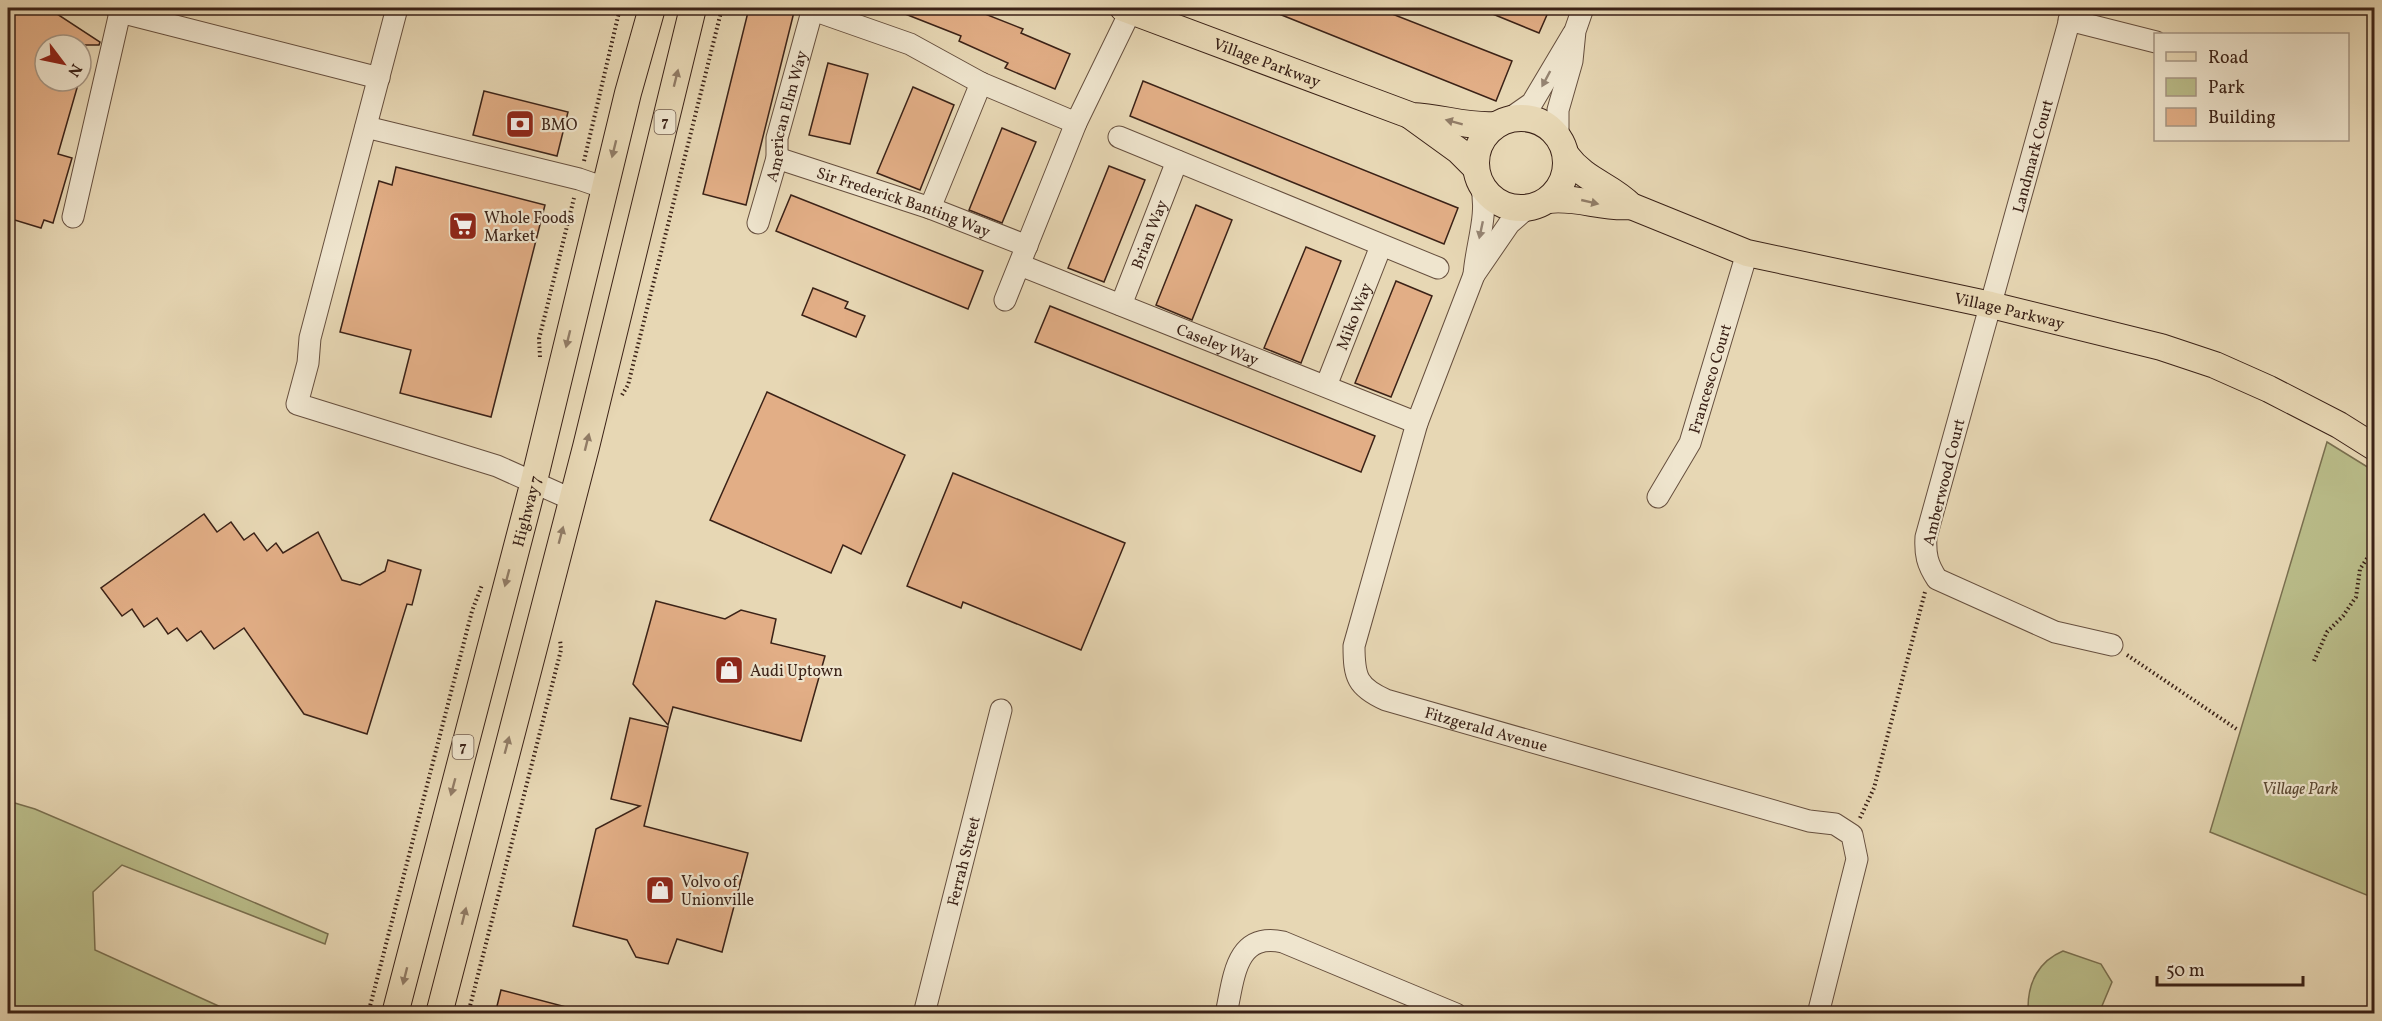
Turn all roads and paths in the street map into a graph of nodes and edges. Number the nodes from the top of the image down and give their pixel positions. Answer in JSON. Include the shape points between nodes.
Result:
{"nodes":[{"id":1,"x":119,"y":8,"type":"edge"},
{"id":2,"x":397,"y":8,"type":"edge"},
{"id":3,"x":620,"y":8,"type":"edge"},
{"id":4,"x":652,"y":8,"type":"edge"},
{"id":5,"x":693,"y":8,"type":"edge"},
{"id":6,"x":722,"y":8,"type":"edge"},
{"id":7,"x":1583,"y":8,"type":"edge"},
{"id":8,"x":813,"y":9,"type":"edge"},
{"id":9,"x":1128,"y":9,"type":"edge"},
{"id":10,"x":2071,"y":14,"type":"edge"},
{"id":11,"x":1575,"y":31,"type":"junction"},
{"id":12,"x":2154,"y":41,"type":"edge"},
{"id":13,"x":379,"y":78,"type":"junction"},
{"id":14,"x":981,"y":83,"type":"junction"},
{"id":15,"x":1412,"y":116,"type":"junction"},
{"id":16,"x":1502,"y":122,"type":"junction"},
{"id":17,"x":1076,"y":123,"type":"junction"},
{"id":18,"x":366,"y":127,"type":"junction"},
{"id":19,"x":1119,"y":137,"type":"dead end"},
{"id":20,"x":1562,"y":146,"type":"junction"},
{"id":21,"x":777,"y":158,"type":"junction"},
{"id":22,"x":1177,"y":161,"type":"junction"},
{"id":23,"x":583,"y":164,"type":"dead end"},
{"id":24,"x":1478,"y":177,"type":"junction"},
{"id":25,"x":605,"y":188,"type":"junction"},
{"id":26,"x":573,"y":202,"type":"dead end"},
{"id":27,"x":1537,"y":204,"type":"junction"},
{"id":28,"x":1631,"y":206,"type":"junction"},
{"id":29,"x":930,"y":208,"type":"junction"},
{"id":30,"x":73,"y":217,"type":"dead end"},
{"id":31,"x":758,"y":223,"type":"dead end"},
{"id":32,"x":1381,"y":246,"type":"junction"},
{"id":33,"x":1747,"y":253,"type":"junction"},
{"id":34,"x":1024,"y":255,"type":"junction"},
{"id":35,"x":1438,"y":268,"type":"dead end"},
{"id":36,"x":1474,"y":275,"type":"junction"},
{"id":37,"x":1005,"y":300,"type":"dead end"},
{"id":38,"x":1121,"y":305,"type":"junction"},
{"id":39,"x":1991,"y":305,"type":"junction"},
{"id":40,"x":540,"y":366,"type":"dead end"},
{"id":41,"x":1326,"y":386,"type":"junction"},
{"id":42,"x":616,"y":405,"type":"dead end"},
{"id":43,"x":1417,"y":423,"type":"junction"},
{"id":44,"x":2374,"y":447,"type":"edge"},
{"id":45,"x":534,"y":481,"type":"junction"},
{"id":46,"x":1658,"y":497,"type":"dead end"},
{"id":47,"x":571,"y":499,"type":"junction"},
{"id":48,"x":2374,"y":548,"type":"edge"},
{"id":49,"x":1928,"y":566,"type":"junction"},
{"id":50,"x":485,"y":579,"type":"dead end"},
{"id":51,"x":560,"y":633,"type":"dead end"},
{"id":52,"x":2112,"y":645,"type":"joint"},
{"id":53,"x":2314,"y":661,"type":"dead end"},
{"id":54,"x":1001,"y":710,"type":"dead end"},
{"id":55,"x":2238,"y":730,"type":"dead end"},
{"id":56,"x":1852,"y":835,"type":"junction"},
{"id":57,"x":368,"y":1014,"type":"edge"},
{"id":58,"x":395,"y":1014,"type":"edge"},
{"id":59,"x":439,"y":1014,"type":"edge"},
{"id":60,"x":468,"y":1014,"type":"edge"},
{"id":61,"x":924,"y":1014,"type":"edge"},
{"id":62,"x":1226,"y":1014,"type":"edge"},
{"id":63,"x":1456,"y":1014,"type":"edge"},
{"id":64,"x":1818,"y":1014,"type":"edge"}],
"edges":[{"from":1,"to":13,"type":"street","via":[[128,14]]},
{"from":1,"to":30,"type":"street"},
{"from":2,"to":13,"type":"street"},
{"from":3,"to":23,"type":"path"},
{"from":4,"to":25,"type":"main road","name":"Highway 7","number":"7","one_way":true},
{"from":47,"to":5,"type":"main road","number":"7","one_way":true},
{"from":6,"to":42,"type":"path","via":[[628,385]]},
{"from":7,"to":11,"type":"street"},
{"from":8,"to":14,"type":"street","via":[[910,44]]},
{"from":8,"to":21,"type":"street","name":"American Elm Way","via":[[777,138]]},
{"from":9,"to":15,"type":"main road","name":"Village Parkway"},
{"from":9,"to":17,"type":"street"},
{"from":10,"to":12,"type":"street"},
{"from":10,"to":39,"type":"street","name":"Landmark Court"},
{"from":11,"to":16,"type":"street","one_way":true,"via":[[1532,103]]},
{"from":11,"to":20,"type":"street","via":[[1572,61],[1558,110]]},
{"from":13,"to":18,"type":"street"},
{"from":14,"to":17,"type":"street"},
{"from":14,"to":29,"type":"street"},
{"from":16,"to":15,"type":"main road","name":"Village Parkway","one_way":true,"via":[[1470,126]]},
{"from":15,"to":24,"type":"main road","name":"Village Parkway","via":[[1459,151]]},
{"from":16,"to":20,"type":"main road","via":[[1536,120]]},
{"from":16,"to":24,"type":"main road","via":[[1480,144]]},
{"from":17,"to":34,"type":"street"},
{"from":18,"to":25,"type":"street"},
{"from":18,"to":45,"type":"street","via":[[310,338],[297,404]]},
{"from":19,"to":22,"type":"street"},
{"from":20,"to":27,"type":"main road","via":[[1563,180]]},
{"from":20,"to":28,"type":"main road","name":"Village Parkway","via":[[1580,172],[1620,194]]},
{"from":21,"to":29,"type":"street","name":"Sir Frederick Banting Way"},
{"from":21,"to":31,"type":"street","name":"American Elm Way"},
{"from":22,"to":32,"type":"street"},
{"from":22,"to":38,"type":"street","name":"Brian Way"},
{"from":24,"to":27,"type":"main road","via":[[1500,204]]},
{"from":24,"to":36,"type":"street","name":"Fitzgerald Avenue","one_way":true,"via":[[1484,215]]},
{"from":25,"to":45,"type":"main road","name":"Highway 7","number":"7","one_way":true},
{"from":26,"to":40,"type":"path","via":[[539,339]]},
{"from":27,"to":28,"type":"main road","name":"Village Parkway","one_way":true,"via":[[1577,199],[1612,208]]},
{"from":27,"to":36,"type":"street","name":"Fitzgerald Avenue","via":[[1509,224]]},
{"from":28,"to":33,"type":"main road","name":"Village Parkway"},
{"from":29,"to":34,"type":"street","name":"Sir Frederick Banting Way"},
{"from":32,"to":35,"type":"street"},
{"from":32,"to":41,"type":"street","name":"Miko Way"},
{"from":33,"to":39,"type":"main road","name":"Village Parkway"},
{"from":33,"to":46,"type":"street","name":"Francesco Court","via":[[1694,434]]},
{"from":34,"to":37,"type":"street"},
{"from":34,"to":38,"type":"street","name":"Caseley Way"},
{"from":36,"to":43,"type":"street","name":"Fitzgerald Avenue"},
{"from":38,"to":41,"type":"street","name":"Caseley Way"},
{"from":39,"to":44,"type":"main road","name":"Village Parkway","via":[[2150,344],[2215,365],[2329,420]]},
{"from":39,"to":49,"type":"street","name":"Amberwood Court","via":[[1926,537]]},
{"from":41,"to":43,"type":"street","name":"Caseley Way"},
{"from":43,"to":56,"type":"street","name":"Fitzgerald Avenue","via":[[1354,646],[1354,672],[1367,692],[1441,717],[1809,821],[1835,824]]},
{"from":45,"to":47,"type":"street"},
{"from":45,"to":58,"type":"main road","name":"Highway 7","number":"7","one_way":true},
{"from":59,"to":47,"type":"main road","number":"7","one_way":true},
{"from":48,"to":53,"type":"path","via":[[2360,569],[2356,597],[2327,632]]},
{"from":49,"to":52,"type":"street","name":"Amberwood Court","via":[[1937,579],[2055,632]]},
{"from":49,"to":56,"type":"path","via":[[1926,589],[1875,788]]},
{"from":50,"to":57,"type":"path","via":[[472,611]]},
{"from":51,"to":60,"type":"path","via":[[561,650]]},
{"from":52,"to":55,"type":"path"},
{"from":54,"to":61,"type":"street","name":"Ferrah Street"},
{"from":56,"to":64,"type":"street","via":[[1857,860]]},
{"from":62,"to":63,"type":"street","via":[[1240,959],[1256,942],[1268,939]]}]}
